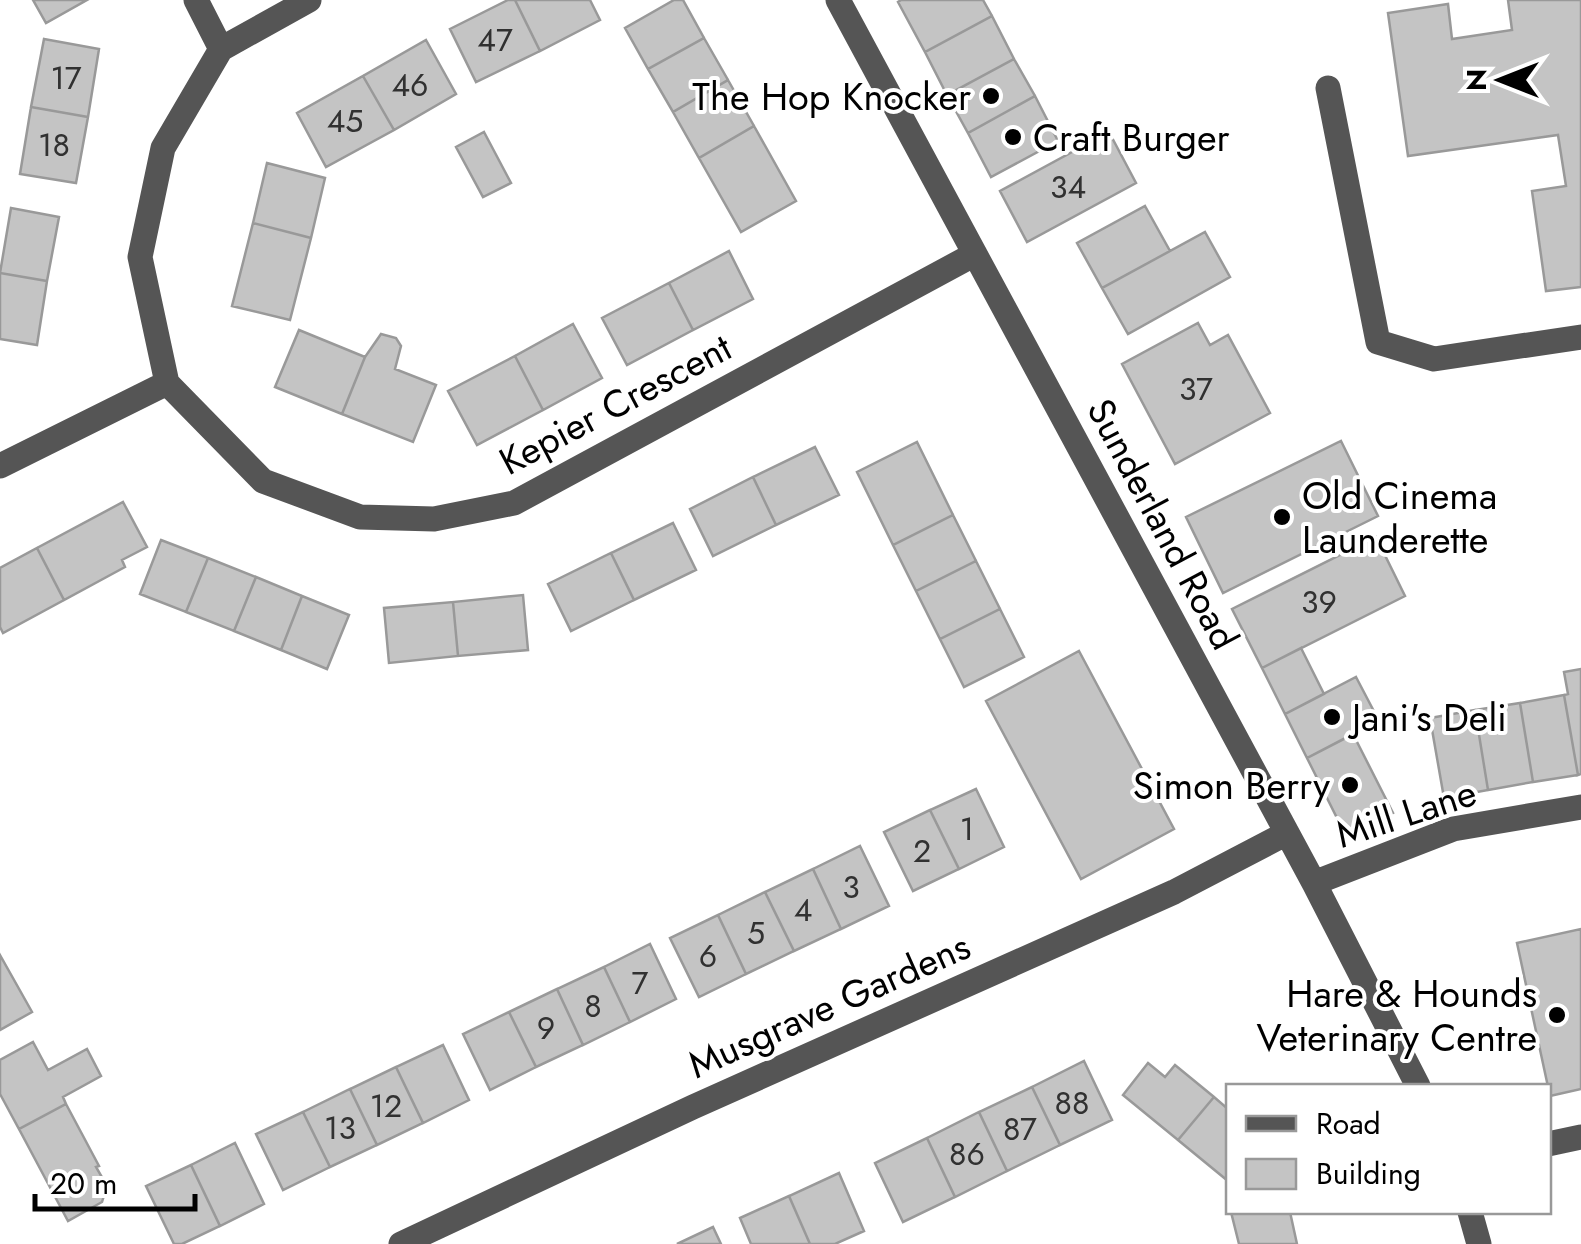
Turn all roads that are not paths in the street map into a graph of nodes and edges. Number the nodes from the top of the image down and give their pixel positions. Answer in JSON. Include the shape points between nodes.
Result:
{"nodes":[{"id":1,"x":196,"y":0,"type":"edge"},
{"id":2,"x":309,"y":0,"type":"edge"},
{"id":3,"x":838,"y":0,"type":"edge"},
{"id":4,"x":220,"y":49,"type":"junction"},
{"id":5,"x":1328,"y":88,"type":"dead end"},
{"id":6,"x":975,"y":254,"type":"junction"},
{"id":7,"x":1581,"y":337,"type":"edge"},
{"id":8,"x":167,"y":382,"type":"junction"},
{"id":9,"x":0,"y":466,"type":"edge"},
{"id":10,"x":1581,"y":807,"type":"edge"},
{"id":11,"x":1287,"y":833,"type":"junction"},
{"id":12,"x":1314,"y":884,"type":"junction"},
{"id":13,"x":1417,"y":1084,"type":"edge"},
{"id":14,"x":1581,"y":1137,"type":"edge"},
{"id":15,"x":1551,"y":1143,"type":"edge"},
{"id":16,"x":1471,"y":1214,"type":"edge"},
{"id":17,"x":401,"y":1244,"type":"edge"},
{"id":18,"x":1479,"y":1244,"type":"edge"}],
"edges":[{"from":1,"to":4,"type":"street"},
{"from":2,"to":4,"type":"street"},
{"from":3,"to":6,"type":"street","name":"Sunderland Road"},
{"from":4,"to":8,"type":"street","via":[[163,148],[140,256]]},
{"from":5,"to":7,"type":"street","via":[[1378,342],[1434,359]]},
{"from":6,"to":8,"type":"street","name":"Kepier Crescent","via":[[514,504],[434,520],[360,517],[263,480]]},
{"from":6,"to":11,"type":"street","name":"Sunderland Road"},
{"from":8,"to":9,"type":"street"},
{"from":10,"to":12,"type":"street","name":"Mill Lane","via":[[1453,829]]},
{"from":11,"to":12,"type":"street","name":"Sunderland Road"},
{"from":11,"to":17,"type":"street","name":"Musgrave Gardens","via":[[1174,892]]},
{"from":12,"to":13,"type":"street","name":"Sunderland Road"},
{"from":14,"to":15,"type":"street"},
{"from":16,"to":18,"type":"street"}]}
